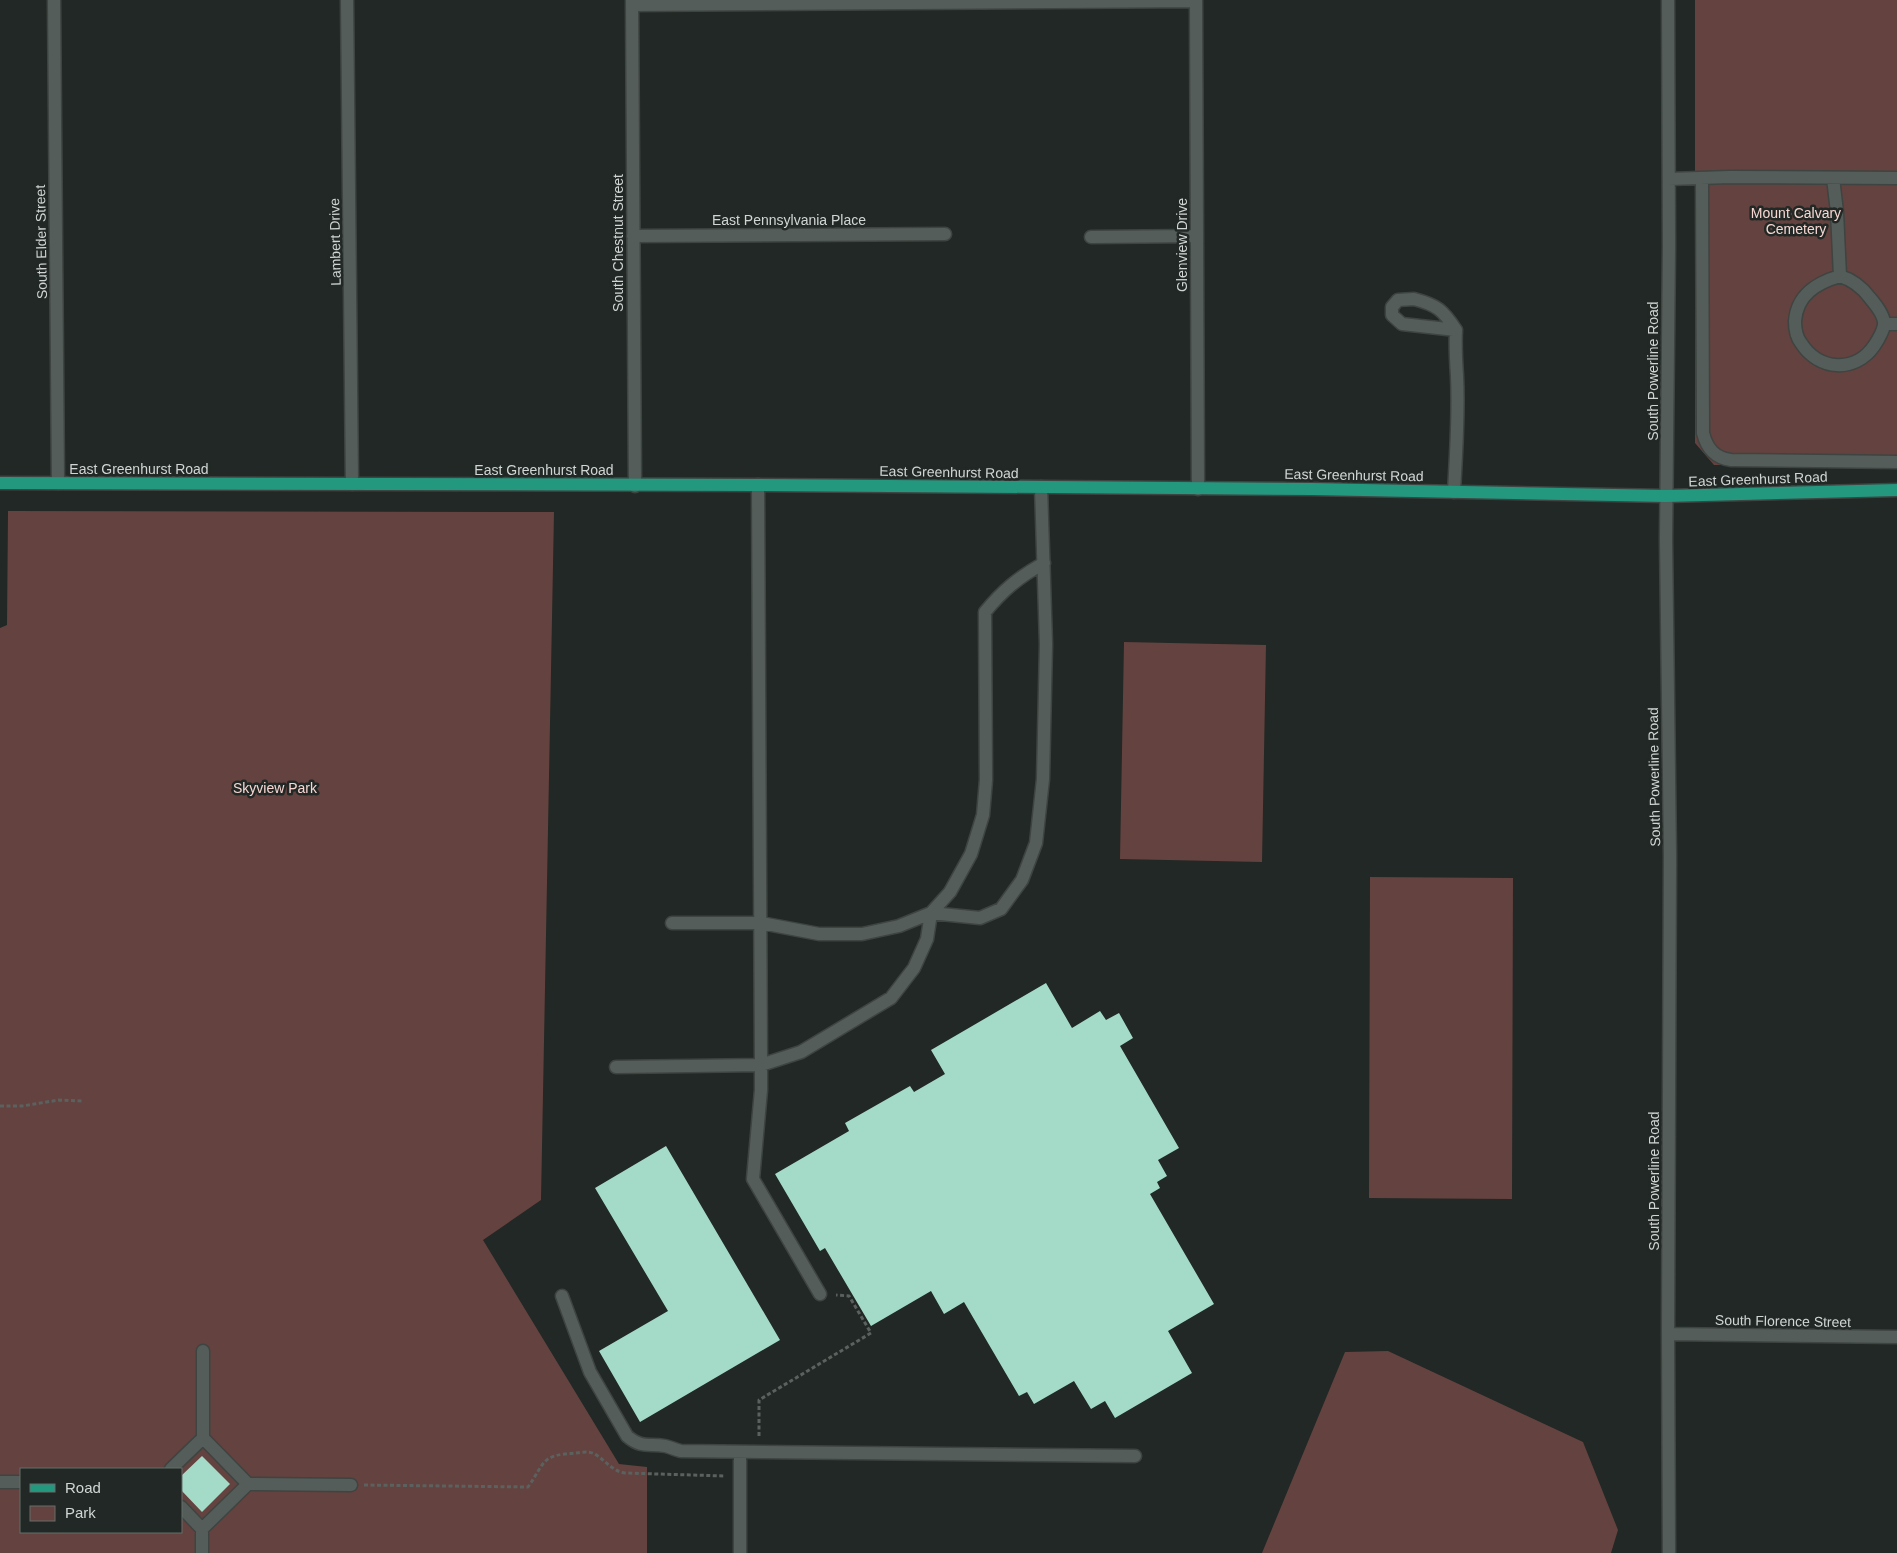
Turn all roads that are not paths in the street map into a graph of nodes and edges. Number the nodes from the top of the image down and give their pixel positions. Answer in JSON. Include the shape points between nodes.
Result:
{"nodes":[{"id":1,"x":54,"y":0,"type":"edge"},
{"id":2,"x":347,"y":0,"type":"edge"},
{"id":3,"x":1196,"y":0,"type":"edge"},
{"id":4,"x":1668,"y":0,"type":"edge"},
{"id":5,"x":632,"y":2,"type":"edge"},
{"id":6,"x":868,"y":2,"type":"edge"},
{"id":7,"x":1669,"y":178,"type":"junction"},
{"id":8,"x":1702,"y":178,"type":"junction"},
{"id":9,"x":1833,"y":178,"type":"junction"},
{"id":10,"x":1897,"y":178,"type":"edge"},
{"id":11,"x":945,"y":234,"type":"dead end"},
{"id":12,"x":633,"y":236,"type":"junction"},
{"id":13,"x":1197,"y":236,"type":"junction"},
{"id":14,"x":1091,"y":237,"type":"dead end"},
{"id":15,"x":1840,"y":276,"type":"junction"},
{"id":16,"x":1891,"y":324,"type":"edge"},
{"id":17,"x":1456,"y":330,"type":"dead end"},
{"id":18,"x":1897,"y":462,"type":"edge"},
{"id":19,"x":0,"y":483,"type":"edge"},
{"id":20,"x":58,"y":483,"type":"junction"},
{"id":21,"x":352,"y":484,"type":"junction"},
{"id":22,"x":758,"y":485,"type":"junction"},
{"id":23,"x":635,"y":486,"type":"junction"},
{"id":24,"x":1041,"y":487,"type":"junction"},
{"id":25,"x":1198,"y":489,"type":"junction"},
{"id":26,"x":1897,"y":490,"type":"edge"},
{"id":27,"x":1454,"y":492,"type":"junction"},
{"id":28,"x":1666,"y":496,"type":"junction"},
{"id":29,"x":1044,"y":563,"type":"junction"},
{"id":30,"x":931,"y":913,"type":"junction"},
{"id":31,"x":672,"y":923,"type":"dead end"},
{"id":32,"x":761,"y":923,"type":"junction"},
{"id":33,"x":761,"y":1065,"type":"junction"},
{"id":34,"x":616,"y":1067,"type":"dead end"},
{"id":35,"x":820,"y":1294,"type":"road end"},
{"id":36,"x":562,"y":1296,"type":"dead end"},
{"id":37,"x":1668,"y":1334,"type":"junction"},
{"id":38,"x":1897,"y":1337,"type":"edge"},
{"id":39,"x":203,"y":1351,"type":"dead end"},
{"id":40,"x":203,"y":1438,"type":"junction"},
{"id":41,"x":740,"y":1452,"type":"junction"},
{"id":42,"x":1135,"y":1456,"type":"dead end"},
{"id":43,"x":172,"y":1468,"type":"edge"},
{"id":44,"x":0,"y":1482,"type":"edge"},
{"id":45,"x":20,"y":1482,"type":"edge"},
{"id":46,"x":248,"y":1484,"type":"junction"},
{"id":47,"x":351,"y":1485,"type":"road end"},
{"id":48,"x":182,"y":1508,"type":"edge"},
{"id":49,"x":202,"y":1529,"type":"junction"},
{"id":50,"x":202,"y":1553,"type":"edge"},
{"id":51,"x":740,"y":1553,"type":"edge"},
{"id":52,"x":1669,"y":1553,"type":"edge"}],
"edges":[{"from":1,"to":20,"type":"street","name":"South Elder Street"},
{"from":2,"to":21,"type":"street","name":"Lambert Drive"},
{"from":3,"to":6,"type":"street"},
{"from":3,"to":13,"type":"street","name":"Glenview Drive"},
{"from":4,"to":7,"type":"street","name":"South Powerline Road"},
{"from":5,"to":6,"type":"street"},
{"from":5,"to":12,"type":"street","name":"South Chestnut Street"},
{"from":7,"to":8,"type":"street"},
{"from":7,"to":28,"type":"street","name":"South Powerline Road"},
{"from":8,"to":9,"type":"street"},
{"from":8,"to":18,"type":"street","via":[[1703,433],[1706,444],[1721,459],[1731,460]]},
{"from":9,"to":10,"type":"street"},
{"from":9,"to":15,"type":"street","via":[[1838,212]]},
{"from":11,"to":12,"type":"street","name":"East Pennsylvania Place"},
{"from":12,"to":23,"type":"street","name":"South Chestnut Street"},
{"from":13,"to":14,"type":"street"},
{"from":13,"to":25,"type":"street","name":"Glenview Drive"},
{"from":15,"to":16,"type":"street","via":[[1852,280],[1865,291]]},
{"from":15,"to":16,"type":"street","via":[[1824,280],[1802,298],[1795,326],[1798,340],[1806,352],[1831,365],[1858,361],[1870,352]]},
{"from":17,"to":27,"type":"street"},
{"from":19,"to":20,"type":"main road","name":"East Greenhurst Road"},
{"from":20,"to":21,"type":"main road","name":"East Greenhurst Road"},
{"from":21,"to":23,"type":"main road","name":"East Greenhurst Road"},
{"from":22,"to":23,"type":"main road","name":"East Greenhurst Road"},
{"from":22,"to":24,"type":"main road","name":"East Greenhurst Road"},
{"from":22,"to":32,"type":"street"},
{"from":24,"to":25,"type":"main road","name":"East Greenhurst Road"},
{"from":24,"to":29,"type":"street"},
{"from":25,"to":27,"type":"main road","name":"East Greenhurst Road"},
{"from":26,"to":28,"type":"main road","name":"East Greenhurst Road"},
{"from":27,"to":28,"type":"main road","name":"East Greenhurst Road"},
{"from":28,"to":37,"type":"street","name":"South Powerline Road","via":[[1670,856]]},
{"from":29,"to":30,"type":"street","via":[[1021,576],[985,612],[986,780],[983,815],[971,854],[950,892]]},
{"from":29,"to":30,"type":"street","via":[[1044,779],[1036,843],[1022,880],[1001,909],[980,918]]},
{"from":30,"to":32,"type":"street","via":[[899,926],[862,934],[819,934]]},
{"from":30,"to":33,"type":"street","via":[[927,939],[914,968],[891,998],[801,1052]]},
{"from":31,"to":32,"type":"street"},
{"from":32,"to":33,"type":"street"},
{"from":33,"to":34,"type":"street"},
{"from":33,"to":35,"type":"street","via":[[752,1179]]},
{"from":36,"to":41,"type":"street","via":[[590,1372],[627,1436],[642,1445],[665,1446],[680,1451]]},
{"from":37,"to":38,"type":"street","name":"South Florence Street"},
{"from":37,"to":52,"type":"street","name":"South Powerline Road"},
{"from":39,"to":40,"type":"street"},
{"from":40,"to":43,"type":"street"},
{"from":40,"to":46,"type":"street"},
{"from":41,"to":42,"type":"street"},
{"from":41,"to":51,"type":"street"},
{"from":44,"to":45,"type":"street"},
{"from":46,"to":47,"type":"street"},
{"from":46,"to":49,"type":"street"},
{"from":48,"to":49,"type":"street"},
{"from":49,"to":50,"type":"street"}]}
